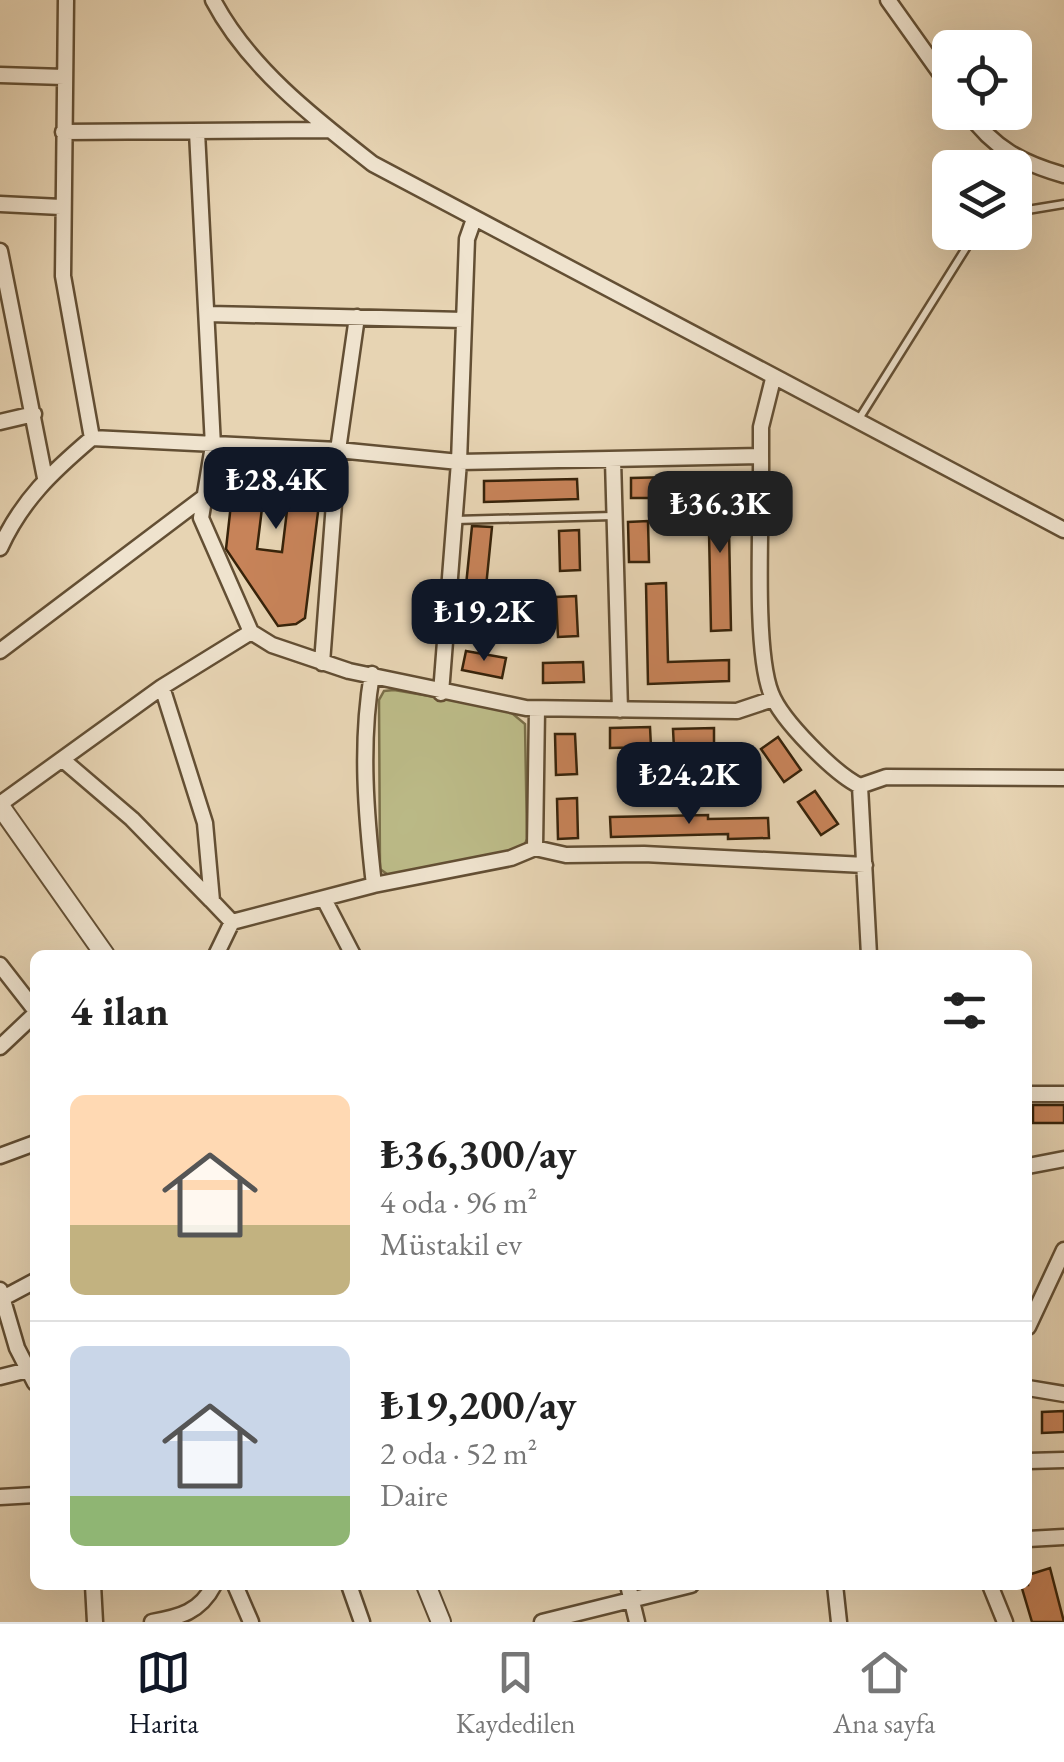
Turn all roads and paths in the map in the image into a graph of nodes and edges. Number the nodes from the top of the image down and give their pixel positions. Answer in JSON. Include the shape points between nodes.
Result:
{"nodes":[{"id":1,"x":66,"y":0,"type":"edge"},
{"id":2,"x":213,"y":0,"type":"edge"},
{"id":3,"x":888,"y":0,"type":"edge"},
{"id":4,"x":932,"y":62,"type":"edge"},
{"id":5,"x":0,"y":75,"type":"edge"},
{"id":6,"x":64,"y":77,"type":"junction"},
{"id":7,"x":329,"y":130,"type":"junction"},
{"id":8,"x":981,"y":130,"type":"edge"},
{"id":9,"x":63,"y":132,"type":"junction"},
{"id":10,"x":196,"y":132,"type":"junction"},
{"id":11,"x":1064,"y":174,"type":"edge"},
{"id":12,"x":0,"y":204,"type":"edge"},
{"id":13,"x":1064,"y":204,"type":"edge"},
{"id":14,"x":61,"y":207,"type":"junction"},
{"id":15,"x":1032,"y":209,"type":"edge"},
{"id":16,"x":474,"y":219,"type":"junction"},
{"id":17,"x":965,"y":250,"type":"edge"},
{"id":18,"x":0,"y":251,"type":"edge"},
{"id":19,"x":208,"y":314,"type":"junction"},
{"id":20,"x":357,"y":317,"type":"junction"},
{"id":21,"x":464,"y":320,"type":"junction"},
{"id":22,"x":774,"y":379,"type":"junction"},
{"id":23,"x":34,"y":414,"type":"junction"},
{"id":24,"x":0,"y":422,"type":"edge"},
{"id":25,"x":857,"y":422,"type":"junction"},
{"id":26,"x":92,"y":438,"type":"junction"},
{"id":27,"x":213,"y":446,"type":"junction"},
{"id":28,"x":338,"y":450,"type":"junction"},
{"id":29,"x":761,"y":456,"type":"junction"},
{"id":30,"x":613,"y":460,"type":"junction"},
{"id":31,"x":459,"y":462,"type":"junction"},
{"id":32,"x":45,"y":478,"type":"junction"},
{"id":33,"x":204,"y":497,"type":"junction"},
{"id":34,"x":614,"y":516,"type":"junction"},
{"id":35,"x":454,"y":520,"type":"junction"},
{"id":36,"x":1064,"y":530,"type":"edge"},
{"id":37,"x":0,"y":548,"type":"edge"},
{"id":38,"x":251,"y":632,"type":"junction"},
{"id":39,"x":0,"y":650,"type":"edge"},
{"id":40,"x":322,"y":663,"type":"junction"},
{"id":41,"x":372,"y":674,"type":"junction"},
{"id":42,"x":162,"y":687,"type":"junction"},
{"id":43,"x":441,"y":693,"type":"junction"},
{"id":44,"x":774,"y":699,"type":"junction"},
{"id":45,"x":537,"y":709,"type":"junction"},
{"id":46,"x":620,"y":710,"type":"junction"},
{"id":47,"x":63,"y":760,"type":"junction"},
{"id":48,"x":1064,"y":778,"type":"edge"},
{"id":49,"x":860,"y":786,"type":"junction"},
{"id":50,"x":0,"y":805,"type":"edge"},
{"id":51,"x":535,"y":848,"type":"junction"},
{"id":52,"x":865,"y":865,"type":"junction"},
{"id":53,"x":374,"y":885,"type":"junction"},
{"id":54,"x":212,"y":900,"type":"junction"},
{"id":55,"x":325,"y":900,"type":"junction"},
{"id":56,"x":232,"y":922,"type":"junction"},
{"id":57,"x":97,"y":950,"type":"edge"},
{"id":58,"x":218,"y":950,"type":"edge"},
{"id":59,"x":350,"y":950,"type":"edge"},
{"id":60,"x":868,"y":950,"type":"edge"},
{"id":61,"x":0,"y":965,"type":"edge"},
{"id":62,"x":30,"y":1005,"type":"edge"},
{"id":63,"x":30,"y":1017,"type":"edge"},
{"id":64,"x":0,"y":1047,"type":"edge"},
{"id":65,"x":1032,"y":1094,"type":"edge"},
{"id":66,"x":1064,"y":1094,"type":"edge"},
{"id":67,"x":30,"y":1145,"type":"edge"},
{"id":68,"x":0,"y":1156,"type":"edge"},
{"id":69,"x":1064,"y":1159,"type":"edge"},
{"id":70,"x":1032,"y":1165,"type":"edge"},
{"id":71,"x":1064,"y":1250,"type":"edge"},
{"id":72,"x":30,"y":1284,"type":"edge"},
{"id":73,"x":2,"y":1294,"type":"edge"},
{"id":74,"x":1032,"y":1318,"type":"edge"},
{"id":75,"x":30,"y":1366,"type":"edge"},
{"id":76,"x":30,"y":1374,"type":"edge"},
{"id":77,"x":0,"y":1377,"type":"edge"},
{"id":78,"x":1032,"y":1389,"type":"edge"},
{"id":79,"x":1064,"y":1394,"type":"edge"},
{"id":80,"x":1064,"y":1460,"type":"edge"},
{"id":81,"x":1032,"y":1461,"type":"edge"},
{"id":82,"x":30,"y":1495,"type":"edge"},
{"id":83,"x":0,"y":1497,"type":"edge"},
{"id":84,"x":1064,"y":1537,"type":"edge"},
{"id":85,"x":1032,"y":1539,"type":"edge"},
{"id":86,"x":93,"y":1590,"type":"edge"},
{"id":87,"x":211,"y":1590,"type":"edge"},
{"id":88,"x":238,"y":1590,"type":"edge"},
{"id":89,"x":351,"y":1590,"type":"edge"},
{"id":90,"x":428,"y":1590,"type":"edge"},
{"id":91,"x":836,"y":1590,"type":"edge"},
{"id":92,"x":992,"y":1590,"type":"edge"},
{"id":93,"x":629,"y":1592,"type":"edge"},
{"id":94,"x":95,"y":1622,"type":"edge"},
{"id":95,"x":152,"y":1622,"type":"edge"},
{"id":96,"x":250,"y":1622,"type":"edge"},
{"id":97,"x":362,"y":1622,"type":"edge"},
{"id":98,"x":442,"y":1622,"type":"edge"},
{"id":99,"x":542,"y":1622,"type":"edge"},
{"id":100,"x":637,"y":1622,"type":"edge"},
{"id":101,"x":839,"y":1622,"type":"edge"},
{"id":102,"x":1005,"y":1622,"type":"edge"}],
"edges":[{"from":1,"to":6,"type":"street"},
{"from":2,"to":7,"type":"street","via":[[232,37]]},
{"from":3,"to":4,"type":"street"},
{"from":5,"to":6,"type":"street"},
{"from":6,"to":9,"type":"street"},
{"from":7,"to":10,"type":"street"},
{"from":7,"to":16,"type":"street","via":[[373,164]]},
{"from":8,"to":11,"type":"street","via":[[1024,164]]},
{"from":9,"to":10,"type":"street"},
{"from":9,"to":14,"type":"street"},
{"from":10,"to":19,"type":"street"},
{"from":12,"to":14,"type":"street"},
{"from":13,"to":15,"type":"lane"},
{"from":14,"to":26,"type":"street","via":[[63,276]]},
{"from":16,"to":21,"type":"street"},
{"from":16,"to":22,"type":"street"},
{"from":17,"to":25,"type":"lane"},
{"from":18,"to":23,"type":"street"},
{"from":19,"to":20,"type":"street"},
{"from":19,"to":27,"type":"street"},
{"from":20,"to":21,"type":"street"},
{"from":20,"to":28,"type":"street"},
{"from":21,"to":31,"type":"street"},
{"from":22,"to":25,"type":"street"},
{"from":22,"to":29,"type":"street","via":[[766,396]]},
{"from":23,"to":24,"type":"street"},
{"from":23,"to":32,"type":"street"},
{"from":25,"to":36,"type":"street"},
{"from":26,"to":27,"type":"street"},
{"from":26,"to":32,"type":"street"},
{"from":27,"to":28,"type":"street"},
{"from":27,"to":33,"type":"street"},
{"from":28,"to":31,"type":"street"},
{"from":28,"to":40,"type":"street"},
{"from":29,"to":30,"type":"street"},
{"from":29,"to":44,"type":"street","via":[[764,664]]},
{"from":30,"to":31,"type":"street"},
{"from":30,"to":34,"type":"street"},
{"from":31,"to":35,"type":"street"},
{"from":32,"to":37,"type":"street","via":[[18,509]]},
{"from":33,"to":38,"type":"street","via":[[201,518]]},
{"from":33,"to":39,"type":"street"},
{"from":34,"to":35,"type":"lane"},
{"from":34,"to":46,"type":"street"},
{"from":35,"to":43,"type":"street"},
{"from":38,"to":40,"type":"street"},
{"from":38,"to":42,"type":"street"},
{"from":40,"to":41,"type":"street"},
{"from":41,"to":43,"type":"street"},
{"from":41,"to":53,"type":"street","via":[[365,808]]},
{"from":42,"to":47,"type":"street"},
{"from":42,"to":54,"type":"street","via":[[205,823]]},
{"from":43,"to":45,"type":"street"},
{"from":44,"to":46,"type":"street","via":[[737,711]]},
{"from":44,"to":49,"type":"street","via":[[840,776]]},
{"from":45,"to":46,"type":"street"},
{"from":45,"to":51,"type":"street"},
{"from":47,"to":50,"type":"street"},
{"from":47,"to":54,"type":"street"},
{"from":48,"to":49,"type":"street","via":[[886,777]]},
{"from":49,"to":52,"type":"street"},
{"from":50,"to":57,"type":"street"},
{"from":51,"to":52,"type":"street","via":[[566,855]]},
{"from":51,"to":53,"type":"street"},
{"from":52,"to":60,"type":"street"},
{"from":53,"to":55,"type":"street"},
{"from":54,"to":56,"type":"street"},
{"from":55,"to":56,"type":"street"},
{"from":55,"to":59,"type":"street"},
{"from":56,"to":58,"type":"street"},
{"from":61,"to":62,"type":"street"},
{"from":63,"to":64,"type":"street"},
{"from":65,"to":66,"type":"street"},
{"from":67,"to":68,"type":"street"},
{"from":69,"to":70,"type":"street"},
{"from":71,"to":74,"type":"street"},
{"from":72,"to":73,"type":"street"},
{"from":73,"to":75,"type":"street"},
{"from":76,"to":77,"type":"street"},
{"from":78,"to":79,"type":"street"},
{"from":80,"to":81,"type":"street"},
{"from":82,"to":83,"type":"street"},
{"from":84,"to":85,"type":"street"},
{"from":86,"to":94,"type":"street"},
{"from":87,"to":95,"type":"street","via":[[182,1616]]},
{"from":88,"to":96,"type":"street"},
{"from":89,"to":97,"type":"street"},
{"from":90,"to":98,"type":"street"},
{"from":91,"to":101,"type":"street"},
{"from":92,"to":102,"type":"street"},
{"from":93,"to":99,"type":"street"},
{"from":93,"to":100,"type":"street"}]}
